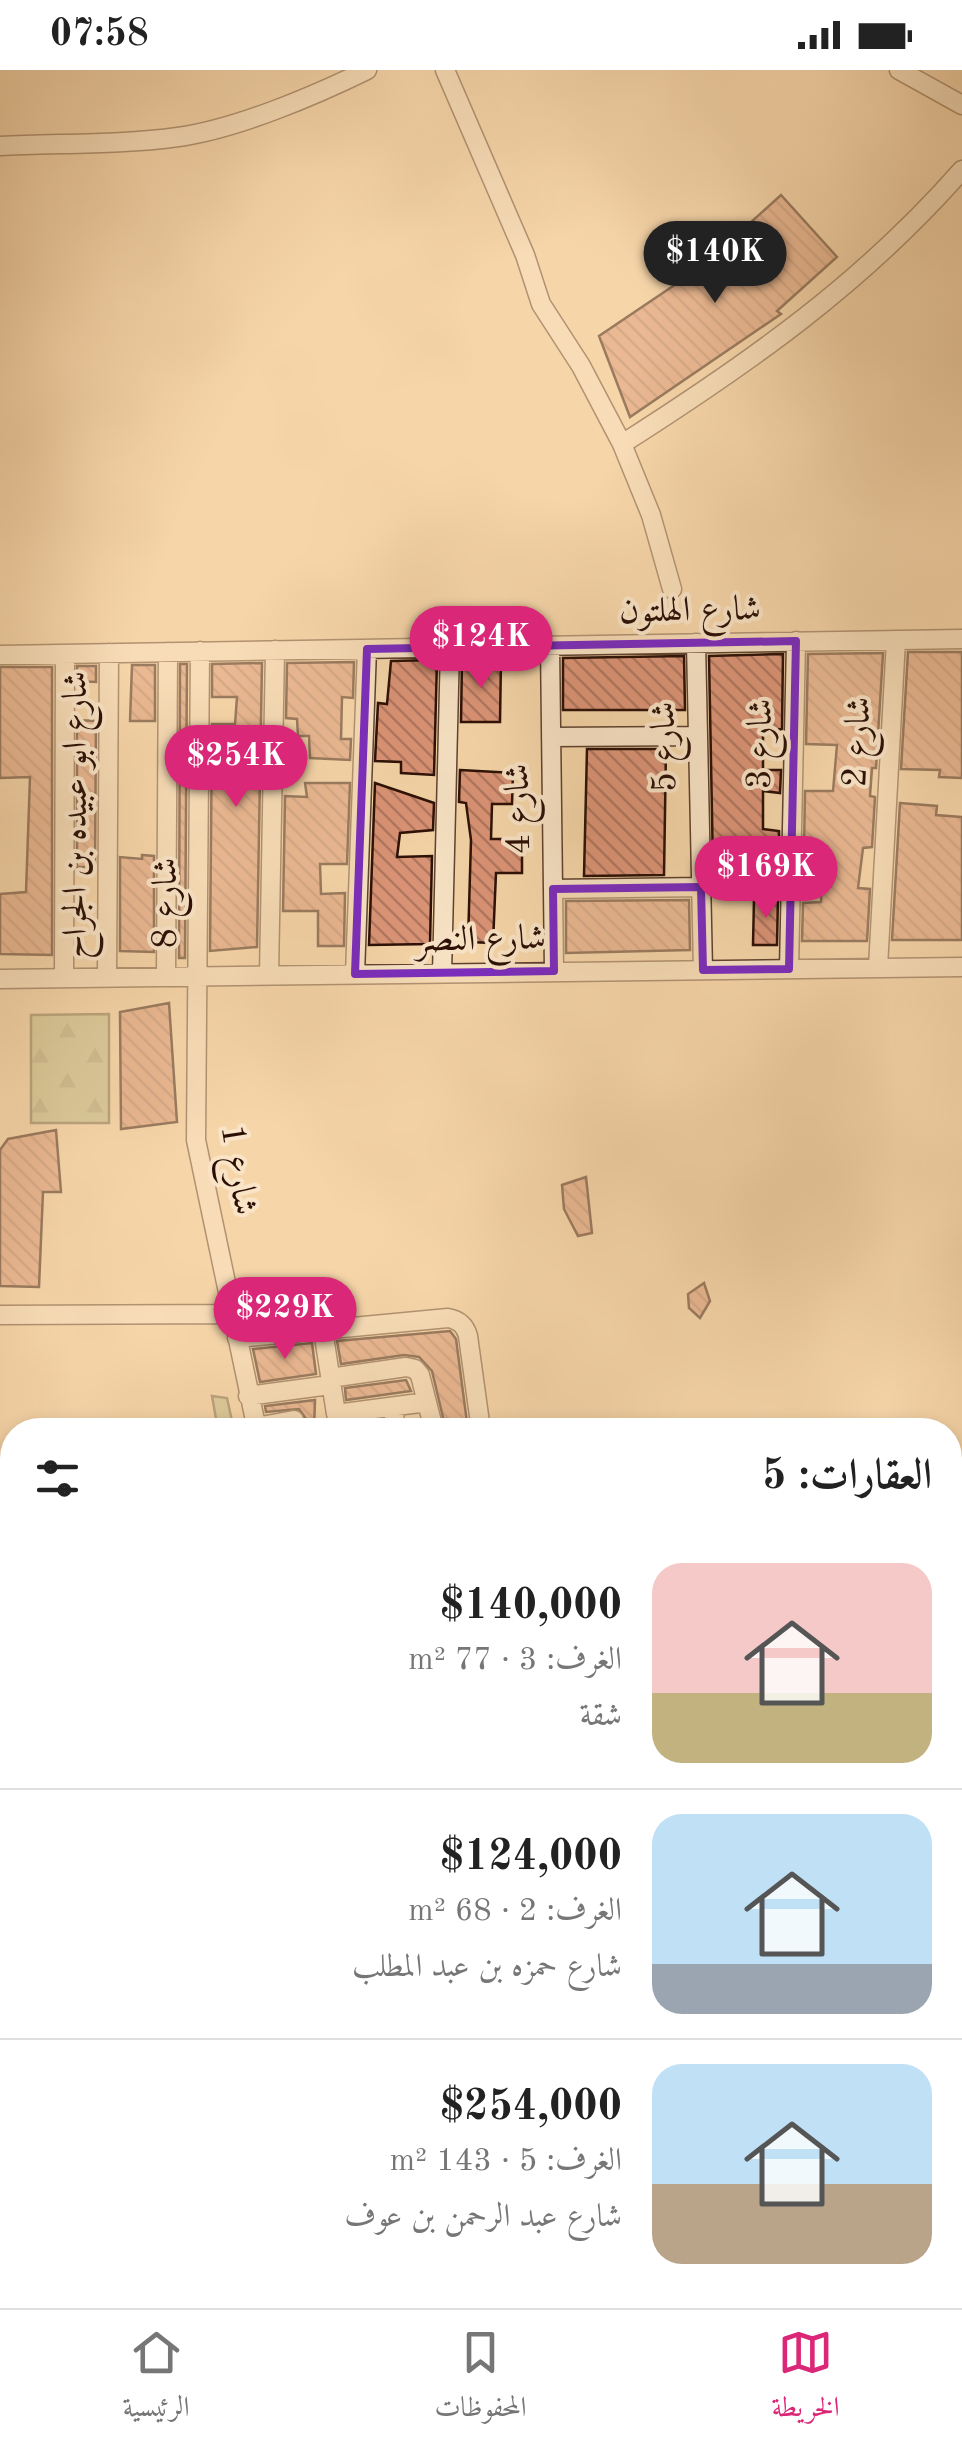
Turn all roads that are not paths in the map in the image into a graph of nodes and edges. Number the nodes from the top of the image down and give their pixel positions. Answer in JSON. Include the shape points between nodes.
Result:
{"nodes":[{"id":1,"x":367,"y":70,"type":"edge"},
{"id":2,"x":445,"y":70,"type":"edge"},
{"id":3,"x":899,"y":70,"type":"edge"},
{"id":4,"x":962,"y":105,"type":"edge"},
{"id":5,"x":0,"y":146,"type":"edge"},
{"id":6,"x":962,"y":170,"type":"edge"},
{"id":7,"x":622,"y":444,"type":"junction"},
{"id":8,"x":672,"y":588,"type":"dead end"},
{"id":9,"x":962,"y":638,"type":"edge"},
{"id":10,"x":896,"y":640,"type":"junction"},
{"id":11,"x":796,"y":641,"type":"junction"},
{"id":12,"x":696,"y":643,"type":"junction"},
{"id":13,"x":550,"y":646,"type":"junction"},
{"id":14,"x":450,"y":647,"type":"junction"},
{"id":15,"x":367,"y":648,"type":"junction"},
{"id":16,"x":275,"y":650,"type":"junction"},
{"id":17,"x":168,"y":652,"type":"junction"},
{"id":18,"x":200,"y":652,"type":"junction"},
{"id":19,"x":109,"y":653,"type":"junction"},
{"id":20,"x":65,"y":654,"type":"junction"},
{"id":21,"x":0,"y":655,"type":"edge"},
{"id":22,"x":698,"y":736,"type":"junction"},
{"id":23,"x":551,"y":738,"type":"junction"},
{"id":24,"x":701,"y":887,"type":"junction"},
{"id":25,"x":553,"y":889,"type":"junction"},
{"id":26,"x":962,"y":966,"type":"edge"},
{"id":27,"x":878,"y":968,"type":"junction"},
{"id":28,"x":789,"y":969,"type":"junction"},
{"id":29,"x":703,"y":970,"type":"junction"},
{"id":30,"x":554,"y":972,"type":"junction"},
{"id":31,"x":442,"y":973,"type":"junction"},
{"id":32,"x":355,"y":974,"type":"junction"},
{"id":33,"x":270,"y":975,"type":"junction"},
{"id":34,"x":166,"y":976,"type":"junction"},
{"id":35,"x":198,"y":976,"type":"junction"},
{"id":36,"x":108,"y":977,"type":"junction"},
{"id":37,"x":0,"y":978,"type":"edge"},
{"id":38,"x":64,"y":978,"type":"junction"},
{"id":39,"x":232,"y":1314,"type":"junction"},
{"id":40,"x":0,"y":1315,"type":"edge"},
{"id":41,"x":322,"y":1330,"type":"junction"},
{"id":42,"x":237,"y":1338,"type":"junction"},
{"id":43,"x":330,"y":1382,"type":"junction"},
{"id":44,"x":248,"y":1396,"type":"junction"},
{"id":45,"x":427,"y":1402,"type":"junction"},
{"id":46,"x":393,"y":1407,"type":"junction"},
{"id":47,"x":254,"y":1418,"type":"edge"},
{"id":48,"x":341,"y":1418,"type":"edge"},
{"id":49,"x":359,"y":1418,"type":"edge"},
{"id":50,"x":394,"y":1418,"type":"edge"},
{"id":51,"x":431,"y":1418,"type":"edge"},
{"id":52,"x":479,"y":1418,"type":"edge"}],
"edges":[{"from":1,"to":5,"type":"street","via":[[201,133]]},
{"from":2,"to":7,"type":"street","via":[[541,304]]},
{"from":3,"to":4,"type":"street"},
{"from":6,"to":7,"type":"street","via":[[828,301],[732,374]]},
{"from":7,"to":8,"type":"street"},
{"from":9,"to":10,"type":"street","name":"شارع الهلتون"},
{"from":10,"to":11,"type":"street","name":"شارع الهلتون"},
{"from":10,"to":27,"type":"street","name":"شارع 2"},
{"from":11,"to":12,"type":"street","name":"شارع الهلتون"},
{"from":11,"to":28,"type":"street","name":"شارع 3"},
{"from":12,"to":13,"type":"street","name":"شارع الهلتون"},
{"from":12,"to":22,"type":"street","name":"شارع 5"},
{"from":13,"to":14,"type":"street","name":"شارع الهلتون"},
{"from":13,"to":23,"type":"street","name":"شارع 4"},
{"from":14,"to":15,"type":"street","name":"شارع الهلتون"},
{"from":14,"to":31,"type":"street"},
{"from":15,"to":16,"type":"street","name":"شارع الهلتون"},
{"from":15,"to":32,"type":"street"},
{"from":16,"to":18,"type":"street","name":"شارع الهلتون"},
{"from":16,"to":33,"type":"street"},
{"from":17,"to":18,"type":"street","name":"شارع الهلتون"},
{"from":17,"to":19,"type":"street","name":"شارع الهلتون"},
{"from":17,"to":34,"type":"street"},
{"from":18,"to":35,"type":"street","name":"شارع 8"},
{"from":19,"to":20,"type":"street","name":"شارع الهلتون"},
{"from":19,"to":36,"type":"street","name":"شارع ابو عبيده بن الجراح"},
{"from":20,"to":21,"type":"street","name":"شارع الهلتون"},
{"from":20,"to":38,"type":"street"},
{"from":22,"to":23,"type":"street"},
{"from":22,"to":24,"type":"street","name":"شارع 5"},
{"from":23,"to":25,"type":"street","name":"شارع 4"},
{"from":24,"to":25,"type":"street"},
{"from":24,"to":29,"type":"street","name":"شارع 5"},
{"from":25,"to":30,"type":"street","name":"شارع 4"},
{"from":26,"to":27,"type":"street","name":"شارع النصر"},
{"from":27,"to":28,"type":"street","name":"شارع النصر"},
{"from":28,"to":29,"type":"street","name":"شارع النصر"},
{"from":29,"to":30,"type":"street","name":"شارع النصر"},
{"from":30,"to":31,"type":"street","name":"شارع النصر"},
{"from":31,"to":32,"type":"street","name":"شارع النصر"},
{"from":32,"to":33,"type":"street","name":"شارع النصر"},
{"from":33,"to":35,"type":"street","name":"شارع النصر"},
{"from":34,"to":35,"type":"street","name":"شارع النصر"},
{"from":34,"to":36,"type":"street","name":"شارع النصر"},
{"from":35,"to":39,"type":"street","name":"شارع 1","via":[[196,1140]]},
{"from":36,"to":38,"type":"street","name":"شارع النصر"},
{"from":37,"to":38,"type":"street","name":"شارع النصر"},
{"from":39,"to":40,"type":"street"},
{"from":39,"to":42,"type":"street","name":"شارع 1"},
{"from":41,"to":42,"type":"street"},
{"from":41,"to":43,"type":"street"},
{"from":41,"to":52,"type":"street","via":[[448,1318],[462,1324]]},
{"from":42,"to":44,"type":"street","name":"شارع 1"},
{"from":43,"to":44,"type":"street"},
{"from":43,"to":45,"type":"street","via":[[406,1367],[420,1375]]},
{"from":43,"to":48,"type":"street","via":[[334,1413]]},
{"from":44,"to":47,"type":"street","name":"شارع 1"},
{"from":45,"to":46,"type":"street"},
{"from":45,"to":51,"type":"street"},
{"from":46,"to":49,"type":"street"},
{"from":46,"to":50,"type":"street"}]}
